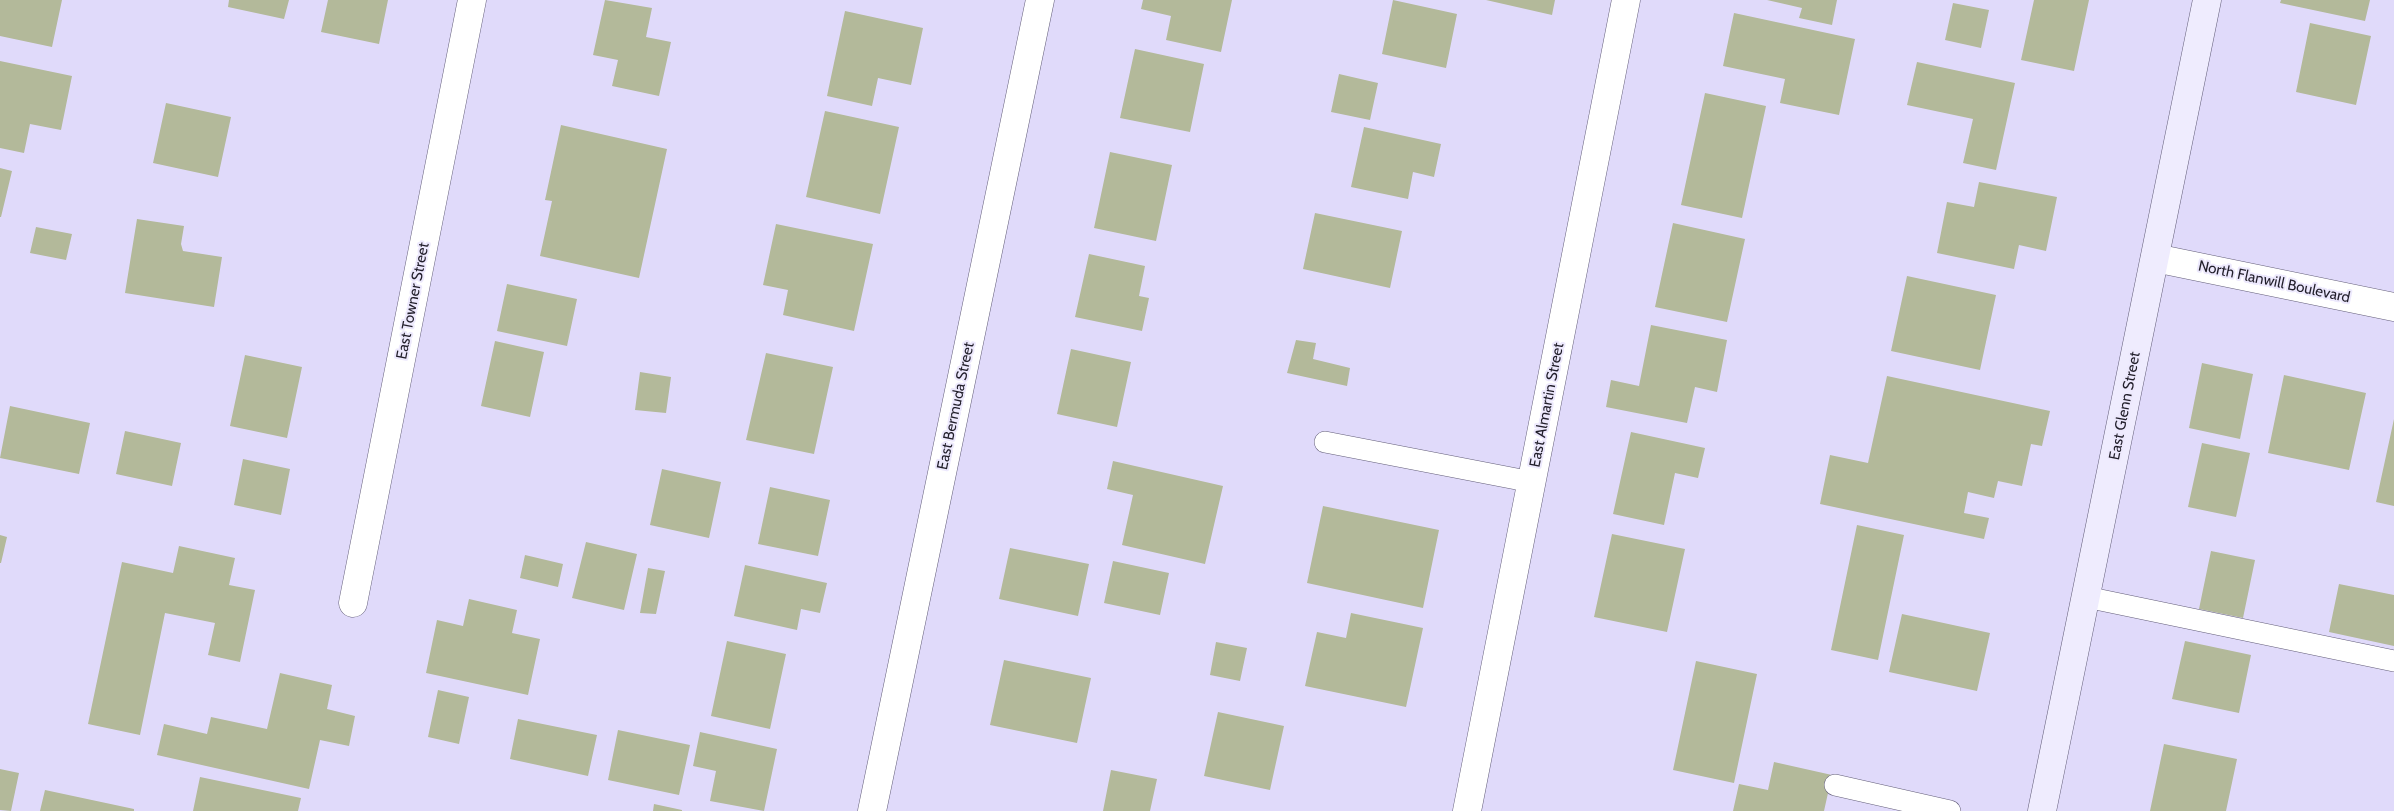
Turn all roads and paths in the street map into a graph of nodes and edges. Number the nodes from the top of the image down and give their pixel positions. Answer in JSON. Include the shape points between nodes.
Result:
{"nodes":[{"id":1,"x":472,"y":0,"type":"edge"},
{"id":2,"x":1040,"y":0,"type":"edge"},
{"id":3,"x":1626,"y":0,"type":"edge"},
{"id":4,"x":2207,"y":0,"type":"edge"},
{"id":5,"x":2155,"y":258,"type":"junction"},
{"id":6,"x":2394,"y":307,"type":"edge"},
{"id":7,"x":1325,"y":442,"type":"dead end"},
{"id":8,"x":1532,"y":482,"type":"junction"},
{"id":9,"x":2086,"y":597,"type":"junction"},
{"id":10,"x":353,"y":603,"type":"dead end"},
{"id":11,"x":2394,"y":661,"type":"edge"},
{"id":12,"x":1835,"y":786,"type":"dead end"},
{"id":13,"x":872,"y":811,"type":"edge"},
{"id":14,"x":1467,"y":811,"type":"edge"},
{"id":15,"x":1950,"y":811,"type":"edge"},
{"id":16,"x":2042,"y":811,"type":"edge"}],
"edges":[{"from":1,"to":10,"type":"street","name":"East Towner Street"},
{"from":2,"to":13,"type":"street","name":"East Bermuda Street"},
{"from":3,"to":8,"type":"street","name":"East Almartin Street"},
{"from":4,"to":5,"type":"street","name":"East Glenn Street"},
{"from":5,"to":6,"type":"street","name":"North Flanwill Boulevard"},
{"from":5,"to":9,"type":"street","name":"East Glenn Street"},
{"from":7,"to":8,"type":"lane"},
{"from":8,"to":14,"type":"street","name":"East Almartin Street"},
{"from":9,"to":11,"type":"lane"},
{"from":9,"to":16,"type":"street","name":"East Glenn Street"},
{"from":12,"to":15,"type":"lane"}]}
